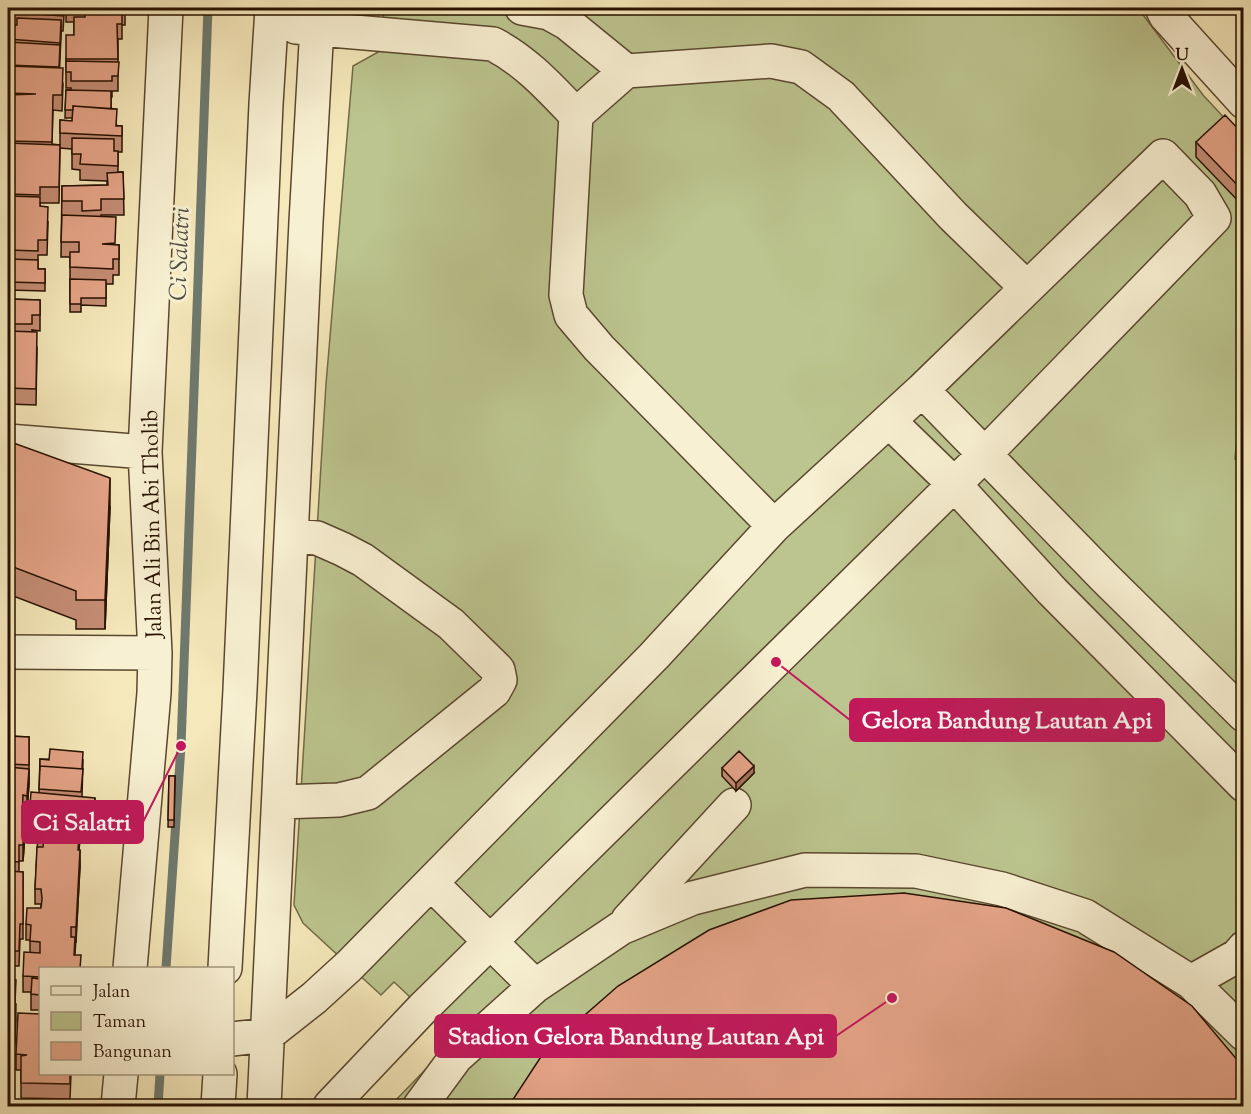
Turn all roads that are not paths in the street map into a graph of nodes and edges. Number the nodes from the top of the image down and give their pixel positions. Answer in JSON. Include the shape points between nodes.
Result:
{"nodes":[{"id":1,"x":166,"y":8,"type":"edge"},
{"id":2,"x":1162,"y":8,"type":"edge"},
{"id":3,"x":536,"y":10,"type":"edge"},
{"id":4,"x":271,"y":16,"type":"edge"},
{"id":5,"x":317,"y":18,"type":"edge"},
{"id":6,"x":511,"y":53,"type":"junction"},
{"id":7,"x":626,"y":71,"type":"junction"},
{"id":8,"x":1244,"y":102,"type":"edge"},
{"id":9,"x":576,"y":115,"type":"junction"},
{"id":10,"x":1027,"y":288,"type":"junction"},
{"id":11,"x":922,"y":390,"type":"junction"},
{"id":12,"x":889,"y":421,"type":"junction"},
{"id":13,"x":8,"y":441,"type":"edge"},
{"id":14,"x":145,"y":452,"type":"junction"},
{"id":15,"x":985,"y":454,"type":"junction"},
{"id":16,"x":954,"y":484,"type":"junction"},
{"id":17,"x":774,"y":526,"type":"junction"},
{"id":18,"x":292,"y":536,"type":"junction"},
{"id":19,"x":1084,"y":556,"type":"junction"},
{"id":20,"x":1052,"y":591,"type":"junction"},
{"id":21,"x":8,"y":652,"type":"edge"},
{"id":22,"x":155,"y":654,"type":"junction"},
{"id":23,"x":1244,"y":715,"type":"edge"},
{"id":24,"x":1244,"y":785,"type":"edge"},
{"id":25,"x":280,"y":802,"type":"junction"},
{"id":26,"x":734,"y":805,"type":"dead end"},
{"id":27,"x":431,"y":883,"type":"junction"},
{"id":28,"x":621,"y":928,"type":"junction"},
{"id":29,"x":491,"y":942,"type":"junction"},
{"id":30,"x":1244,"y":948,"type":"edge"},
{"id":31,"x":130,"y":967,"type":"edge"},
{"id":32,"x":225,"y":967,"type":"edge"},
{"id":33,"x":1191,"y":982,"type":"junction"},
{"id":34,"x":535,"y":986,"type":"junction"},
{"id":35,"x":1244,"y":1034,"type":"edge"},
{"id":36,"x":267,"y":1035,"type":"junction"},
{"id":37,"x":234,"y":1039,"type":"edge"},
{"id":38,"x":121,"y":1075,"type":"edge"},
{"id":39,"x":220,"y":1075,"type":"edge"},
{"id":40,"x":118,"y":1107,"type":"edge"},
{"id":41,"x":218,"y":1107,"type":"edge"},
{"id":42,"x":264,"y":1107,"type":"edge"},
{"id":43,"x":330,"y":1107,"type":"edge"},
{"id":44,"x":420,"y":1107,"type":"edge"}],
"edges":[{"from":1,"to":14,"type":"street","name":"Jalan Ali Bin Abi Tholib"},
{"from":2,"to":8,"type":"street"},
{"from":3,"to":6,"type":"street"},
{"from":3,"to":7,"type":"street","via":[[567,23]]},
{"from":4,"to":5,"type":"street"},
{"from":4,"to":32,"type":"street"},
{"from":5,"to":6,"type":"street","via":[[493,44]]},
{"from":5,"to":18,"type":"street"},
{"from":6,"to":9,"type":"street"},
{"from":7,"to":9,"type":"street"},
{"from":7,"to":10,"type":"street","via":[[771,61],[801,67],[841,96],[953,216]]},
{"from":9,"to":17,"type":"street","via":[[566,295],[571,315]]},
{"from":10,"to":11,"type":"street"},
{"from":10,"to":15,"type":"street","via":[[1163,156],[1200,194],[1214,219]]},
{"from":11,"to":12,"type":"street"},
{"from":11,"to":15,"type":"street"},
{"from":12,"to":16,"type":"street"},
{"from":12,"to":17,"type":"street"},
{"from":13,"to":14,"type":"street"},
{"from":14,"to":22,"type":"street","name":"Jalan Ali Bin Abi Tholib"},
{"from":15,"to":16,"type":"street"},
{"from":15,"to":19,"type":"street"},
{"from":16,"to":20,"type":"street"},
{"from":16,"to":29,"type":"street"},
{"from":17,"to":27,"type":"street","via":[[654,656]]},
{"from":18,"to":25,"type":"street"},
{"from":18,"to":25,"type":"street","via":[[317,538],[363,560],[450,624],[498,670],[500,680],[494,691],[368,793],[339,800]]},
{"from":19,"to":20,"type":"street"},
{"from":19,"to":23,"type":"street"},
{"from":20,"to":24,"type":"street"},
{"from":21,"to":22,"type":"street"},
{"from":22,"to":31,"type":"street","name":"Jalan Ali Bin Abi Tholib"},
{"from":25,"to":36,"type":"street"},
{"from":26,"to":28,"type":"street"},
{"from":27,"to":29,"type":"street"},
{"from":27,"to":36,"type":"street","via":[[349,966]]},
{"from":28,"to":33,"type":"street","via":[[693,898],[805,870],[916,871],[1002,889],[1085,916]]},
{"from":28,"to":34,"type":"street"},
{"from":29,"to":34,"type":"street"},
{"from":29,"to":43,"type":"street"},
{"from":30,"to":33,"type":"street"},
{"from":33,"to":35,"type":"street"},
{"from":34,"to":44,"type":"street","via":[[456,1057]]},
{"from":36,"to":37,"type":"street"},
{"from":36,"to":42,"type":"street"},
{"from":38,"to":40,"type":"street"},
{"from":39,"to":41,"type":"street"}]}
